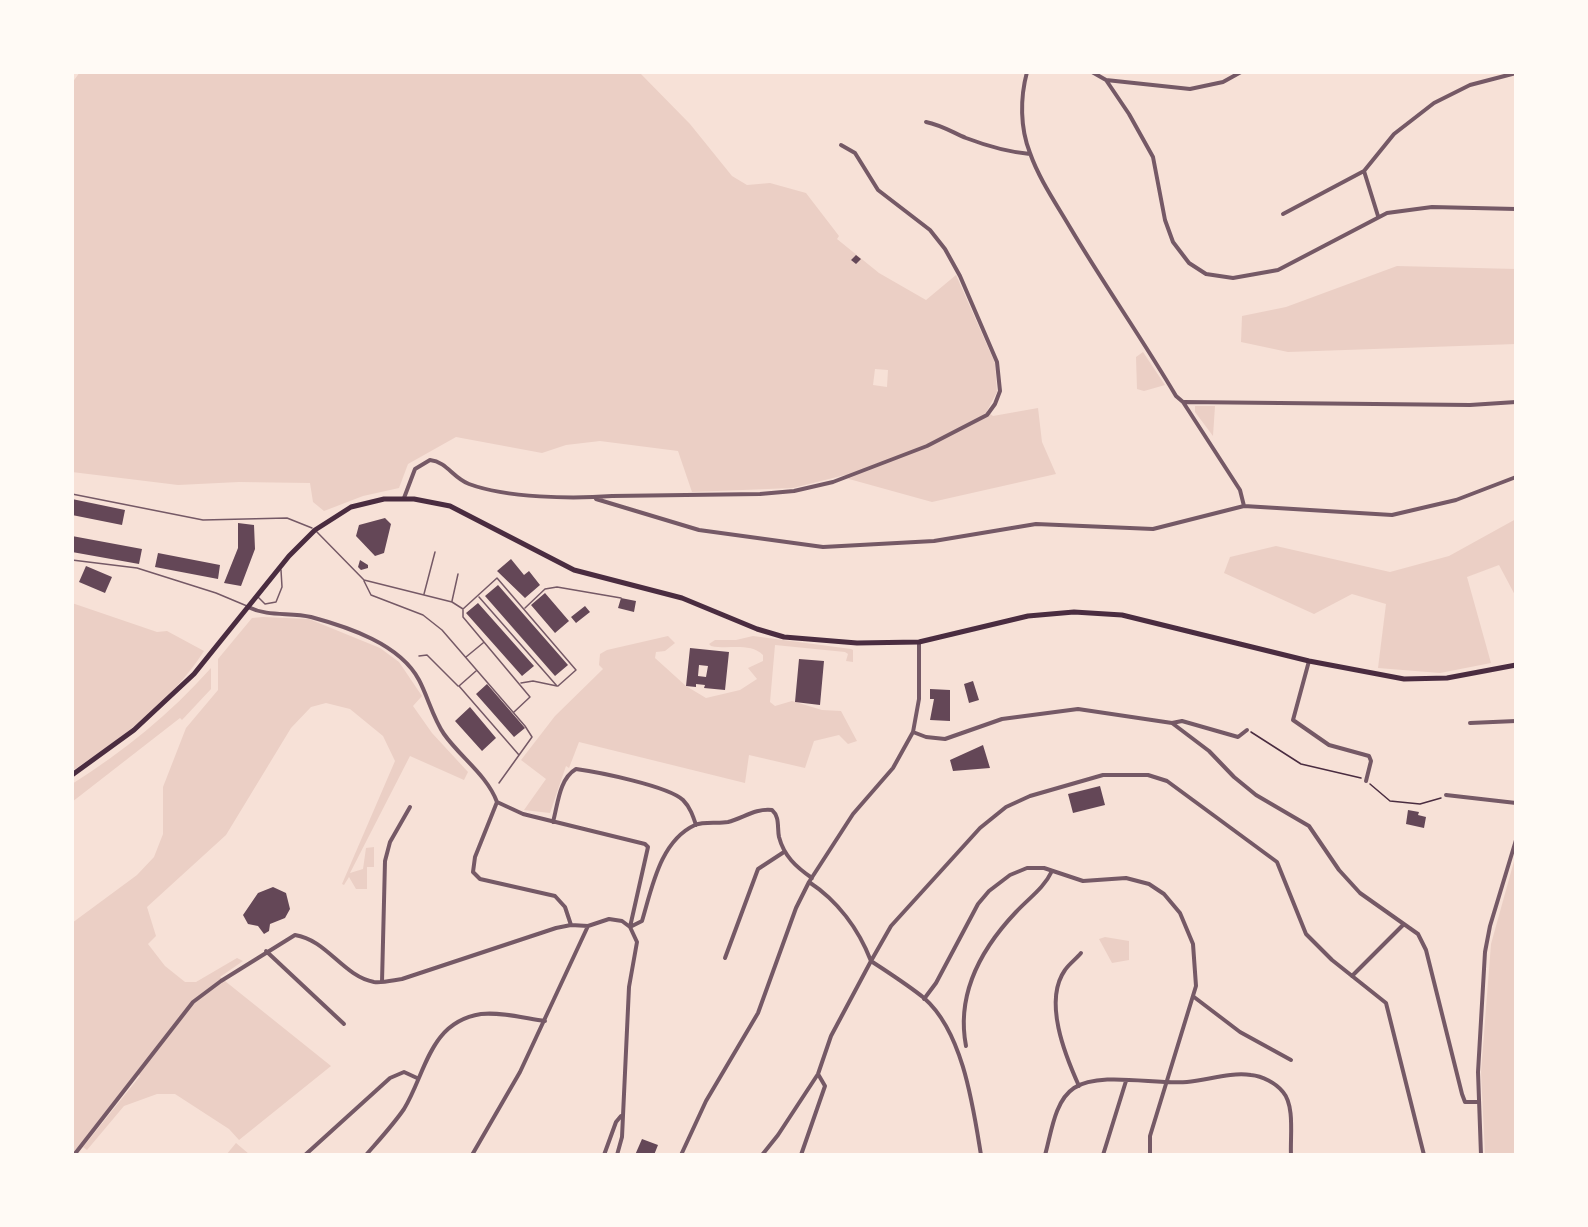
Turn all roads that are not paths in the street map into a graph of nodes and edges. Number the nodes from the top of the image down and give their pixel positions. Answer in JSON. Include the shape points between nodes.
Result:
{"nodes":[{"id":1,"x":1027,"y":72,"type":"edge"},
{"id":2,"x":1092,"y":72,"type":"edge"},
{"id":3,"x":1241,"y":72,"type":"edge"},
{"id":4,"x":1516,"y":73,"type":"edge"},
{"id":5,"x":1106,"y":80,"type":"junction"},
{"id":6,"x":926,"y":122,"type":"dead end"},
{"id":7,"x":841,"y":145,"type":"dead end"},
{"id":8,"x":1030,"y":154,"type":"junction"},
{"id":9,"x":1364,"y":171,"type":"junction"},
{"id":10,"x":1516,"y":209,"type":"edge"},
{"id":11,"x":1282,"y":214,"type":"dead end"},
{"id":12,"x":1378,"y":216,"type":"junction"},
{"id":13,"x":1183,"y":402,"type":"junction"},
{"id":14,"x":1516,"y":402,"type":"edge"},
{"id":15,"x":1516,"y":477,"type":"edge"},
{"id":16,"x":72,"y":494,"type":"edge"},
{"id":17,"x":404,"y":498,"type":"junction"},
{"id":18,"x":596,"y":499,"type":"junction"},
{"id":19,"x":1244,"y":506,"type":"junction"},
{"id":20,"x":315,"y":530,"type":"junction"},
{"id":21,"x":435,"y":552,"type":"dead end"},
{"id":22,"x":72,"y":560,"type":"edge"},
{"id":23,"x":280,"y":567,"type":"junction"},
{"id":24,"x":458,"y":574,"type":"dead end"},
{"id":25,"x":364,"y":580,"type":"junction"},
{"id":26,"x":423,"y":595,"type":"junction"},
{"id":27,"x":257,"y":596,"type":"junction"},
{"id":28,"x":478,"y":596,"type":"junction"},
{"id":29,"x":621,"y":598,"type":"dead end"},
{"id":30,"x":452,"y":602,"type":"junction"},
{"id":31,"x":248,"y":607,"type":"junction"},
{"id":32,"x":524,"y":608,"type":"junction"},
{"id":33,"x":462,"y":609,"type":"junction"},
{"id":34,"x":919,"y":642,"type":"junction"},
{"id":35,"x":483,"y":643,"type":"junction"},
{"id":36,"x":419,"y":656,"type":"dead end"},
{"id":37,"x":465,"y":657,"type":"junction"},
{"id":38,"x":1309,"y":661,"type":"junction"},
{"id":39,"x":1516,"y":665,"type":"edge"},
{"id":40,"x":477,"y":670,"type":"junction"},
{"id":41,"x":520,"y":684,"type":"junction"},
{"id":42,"x":459,"y":686,"type":"junction"},
{"id":43,"x":558,"y":686,"type":"junction"},
{"id":44,"x":513,"y":712,"type":"junction"},
{"id":45,"x":1516,"y":721,"type":"edge"},
{"id":46,"x":1172,"y":723,"type":"junction"},
{"id":47,"x":1470,"y":723,"type":"dead end"},
{"id":48,"x":1248,"y":730,"type":"road end"},
{"id":49,"x":913,"y":732,"type":"junction"},
{"id":50,"x":519,"y":755,"type":"junction"},
{"id":51,"x":72,"y":775,"type":"edge"},
{"id":52,"x":1366,"y":780,"type":"road end"},
{"id":53,"x":499,"y":783,"type":"dead end"},
{"id":54,"x":1446,"y":795,"type":"road end"},
{"id":55,"x":497,"y":802,"type":"junction"},
{"id":56,"x":1516,"y":803,"type":"edge"},
{"id":57,"x":410,"y":807,"type":"dead end"},
{"id":58,"x":553,"y":822,"type":"junction"},
{"id":59,"x":696,"y":825,"type":"junction"},
{"id":60,"x":1516,"y":840,"type":"edge"},
{"id":61,"x":784,"y":852,"type":"junction"},
{"id":62,"x":1053,"y":871,"type":"junction"},
{"id":63,"x":811,"y":880,"type":"junction"},
{"id":64,"x":572,"y":925,"type":"junction"},
{"id":65,"x":1404,"y":925,"type":"junction"},
{"id":66,"x":588,"y":926,"type":"junction"},
{"id":67,"x":630,"y":927,"type":"junction"},
{"id":68,"x":266,"y":951,"type":"junction"},
{"id":69,"x":1081,"y":954,"type":"dead end"},
{"id":70,"x":724,"y":958,"type":"dead end"},
{"id":71,"x":871,"y":961,"type":"junction"},
{"id":72,"x":1352,"y":976,"type":"junction"},
{"id":73,"x":381,"y":982,"type":"junction"},
{"id":74,"x":1194,"y":997,"type":"junction"},
{"id":75,"x":924,"y":999,"type":"junction"},
{"id":76,"x":545,"y":1021,"type":"junction"},
{"id":77,"x":344,"y":1024,"type":"dead end"},
{"id":78,"x":966,"y":1046,"type":"dead end"},
{"id":79,"x":1292,"y":1060,"type":"dead end"},
{"id":80,"x":818,"y":1074,"type":"junction"},
{"id":81,"x":417,"y":1078,"type":"junction"},
{"id":82,"x":1126,"y":1081,"type":"junction"},
{"id":83,"x":1167,"y":1083,"type":"junction"},
{"id":84,"x":1079,"y":1086,"type":"junction"},
{"id":85,"x":1478,"y":1102,"type":"junction"},
{"id":86,"x":621,"y":1116,"type":"junction"},
{"id":87,"x":74,"y":1155,"type":"edge"},
{"id":88,"x":304,"y":1155,"type":"edge"},
{"id":89,"x":366,"y":1155,"type":"edge"},
{"id":90,"x":472,"y":1155,"type":"edge"},
{"id":91,"x":604,"y":1155,"type":"edge"},
{"id":92,"x":617,"y":1155,"type":"edge"},
{"id":93,"x":681,"y":1155,"type":"edge"},
{"id":94,"x":762,"y":1155,"type":"edge"},
{"id":95,"x":801,"y":1155,"type":"edge"},
{"id":96,"x":981,"y":1155,"type":"edge"},
{"id":97,"x":1045,"y":1155,"type":"edge"},
{"id":98,"x":1103,"y":1155,"type":"edge"},
{"id":99,"x":1150,"y":1155,"type":"edge"},
{"id":100,"x":1291,"y":1155,"type":"edge"},
{"id":101,"x":1424,"y":1155,"type":"edge"},
{"id":102,"x":1481,"y":1155,"type":"edge"}],
"edges":[{"from":1,"to":8,"type":"street","via":[[1022,98]]},
{"from":2,"to":5,"type":"street"},
{"from":3,"to":5,"type":"street","via":[[1223,82],[1190,89]]},
{"from":4,"to":9,"type":"street","via":[[1470,85],[1434,103],[1394,134]]},
{"from":5,"to":12,"type":"street","via":[[1153,158],[1168,232],[1183,258],[1196,269],[1233,278],[1269,272],[1313,253]]},
{"from":6,"to":8,"type":"street","via":[[980,143]]},
{"from":7,"to":18,"type":"street","via":[[855,153],[878,190],[930,230],[960,276],[997,362],[1000,391],[987,415],[883,465],[794,491]]},
{"from":8,"to":13,"type":"street","via":[[1114,299]]},
{"from":9,"to":11,"type":"street"},
{"from":9,"to":12,"type":"street"},
{"from":10,"to":12,"type":"street","via":[[1431,207]]},
{"from":13,"to":14,"type":"street"},
{"from":13,"to":19,"type":"street","via":[[1240,490]]},
{"from":15,"to":19,"type":"street","via":[[1456,500],[1392,515]]},
{"from":16,"to":20,"type":"lane","via":[[203,520],[293,519]]},
{"from":17,"to":18,"type":"street","via":[[416,469],[430,460],[441,462],[457,478],[470,484],[542,496]]},
{"from":17,"to":20,"type":"main road","via":[[362,503]]},
{"from":17,"to":34,"type":"main road","via":[[450,506],[574,570],[682,598],[774,634],[857,643]]},
{"from":18,"to":19,"type":"street","via":[[699,530],[813,547],[934,541],[1036,524],[1153,529]]},
{"from":20,"to":23,"type":"main road"},
{"from":20,"to":25,"type":"lane"},
{"from":21,"to":26,"type":"lane"},
{"from":22,"to":31,"type":"lane","via":[[137,568],[216,592]]},
{"from":23,"to":27,"type":"main road"},
{"from":23,"to":27,"type":"lane","via":[[283,580],[276,602],[265,604]]},
{"from":24,"to":30,"type":"lane"},
{"from":25,"to":26,"type":"lane"},
{"from":25,"to":37,"type":"lane","via":[[376,598],[423,615]]},
{"from":26,"to":30,"type":"lane"},
{"from":27,"to":31,"type":"main road"},
{"from":28,"to":32,"type":"lane","via":[[497,578]]},
{"from":28,"to":33,"type":"lane"},
{"from":28,"to":43,"type":"lane"},
{"from":29,"to":32,"type":"lane","via":[[557,587],[544,589]]},
{"from":30,"to":33,"type":"lane"},
{"from":31,"to":51,"type":"main road","via":[[194,674],[160,707],[111,749]]},
{"from":31,"to":55,"type":"street","via":[[310,617],[384,643],[418,678],[440,728],[492,788]]},
{"from":32,"to":43,"type":"lane","via":[[576,670]]},
{"from":33,"to":35,"type":"lane","via":[[463,617]]},
{"from":34,"to":38,"type":"main road","via":[[1028,616],[1074,612],[1122,615]]},
{"from":34,"to":49,"type":"street","via":[[919,699]]},
{"from":35,"to":37,"type":"lane"},
{"from":35,"to":41,"type":"lane"},
{"from":36,"to":42,"type":"lane","via":[[427,655]]},
{"from":37,"to":40,"type":"lane"},
{"from":38,"to":39,"type":"main road","via":[[1404,679],[1447,678]]},
{"from":38,"to":52,"type":"street","via":[[1293,720],[1329,745],[1369,756]]},
{"from":40,"to":42,"type":"lane"},
{"from":40,"to":44,"type":"lane"},
{"from":41,"to":43,"type":"lane","via":[[533,681]]},
{"from":41,"to":44,"type":"lane","via":[[530,697]]},
{"from":42,"to":50,"type":"lane"},
{"from":44,"to":50,"type":"lane","via":[[532,737]]},
{"from":45,"to":47,"type":"street"},
{"from":46,"to":48,"type":"street","via":[[1182,721],[1238,737]]},
{"from":46,"to":49,"type":"street","via":[[1078,709],[1012,716],[945,739]]},
{"from":46,"to":65,"type":"street","via":[[1256,795],[1309,826],[1360,893]]},
{"from":49,"to":63,"type":"street","via":[[893,768],[852,813]]},
{"from":50,"to":53,"type":"lane"},
{"from":54,"to":56,"type":"street"},
{"from":55,"to":58,"type":"street"},
{"from":55,"to":64,"type":"street","via":[[473,872],[480,879],[555,896],[565,907]]},
{"from":57,"to":73,"type":"street","via":[[384,861]]},
{"from":58,"to":59,"type":"street","via":[[562,786],[576,769],[614,776],[676,796],[692,812]]},
{"from":58,"to":67,"type":"street","via":[[648,847]]},
{"from":59,"to":61,"type":"street","via":[[728,822],[772,810],[777,816]]},
{"from":59,"to":67,"type":"street","via":[[670,847],[642,921]]},
{"from":60,"to":85,"type":"street","via":[[1485,952]]},
{"from":61,"to":63,"type":"street"},
{"from":61,"to":70,"type":"street","via":[[758,868]]},
{"from":62,"to":74,"type":"street","via":[[1083,881],[1126,878],[1149,884],[1164,894],[1180,913],[1193,944]]},
{"from":62,"to":75,"type":"street","via":[[1036,867],[1018,871],[989,891]]},
{"from":62,"to":78,"type":"street","via":[[1003,928],[978,965],[963,1005]]},
{"from":63,"to":71,"type":"street","via":[[845,915],[862,938]]},
{"from":63,"to":93,"type":"street","via":[[796,908],[758,1013],[706,1101]]},
{"from":64,"to":66,"type":"street"},
{"from":64,"to":73,"type":"street","via":[[402,979]]},
{"from":65,"to":72,"type":"street"},
{"from":65,"to":85,"type":"street","via":[[1418,934],[1426,950],[1465,1102]]},
{"from":66,"to":67,"type":"street","via":[[609,919]]},
{"from":66,"to":76,"type":"street"},
{"from":67,"to":86,"type":"street","via":[[637,942],[629,987]]},
{"from":68,"to":73,"type":"street","via":[[295,935],[309,937],[349,969],[373,982]]},
{"from":68,"to":77,"type":"street"},
{"from":68,"to":87,"type":"street","via":[[193,1002]]},
{"from":69,"to":84,"type":"street","via":[[1064,971],[1057,995],[1059,1036]]},
{"from":71,"to":72,"type":"street","via":[[891,926],[989,819],[1030,796],[1113,774],[1148,775],[1167,781],[1277,862],[1301,927]]},
{"from":71,"to":75,"type":"street"},
{"from":71,"to":80,"type":"street","via":[[831,1036]]},
{"from":72,"to":101,"type":"street","via":[[1386,1003]]},
{"from":74,"to":79,"type":"street","via":[[1240,1032]]},
{"from":74,"to":83,"type":"street"},
{"from":75,"to":96,"type":"street","via":[[947,1026],[971,1093]]},
{"from":76,"to":81,"type":"street","via":[[492,1014],[468,1018],[440,1038]]},
{"from":76,"to":90,"type":"street"},
{"from":80,"to":94,"type":"street"},
{"from":80,"to":95,"type":"street","via":[[825,1086]]},
{"from":81,"to":88,"type":"street","via":[[404,1072],[394,1075]]},
{"from":81,"to":89,"type":"street","via":[[405,1107]]},
{"from":82,"to":83,"type":"street"},
{"from":82,"to":84,"type":"street"},
{"from":82,"to":98,"type":"street"},
{"from":83,"to":99,"type":"street","via":[[1150,1136]]},
{"from":83,"to":100,"type":"street","via":[[1240,1074],[1262,1077],[1283,1091],[1288,1103]]},
{"from":84,"to":97,"type":"street","via":[[1071,1090],[1062,1104]]},
{"from":85,"to":102,"type":"street"},
{"from":86,"to":91,"type":"street"},
{"from":86,"to":92,"type":"street","via":[[622,1137]]}]}
